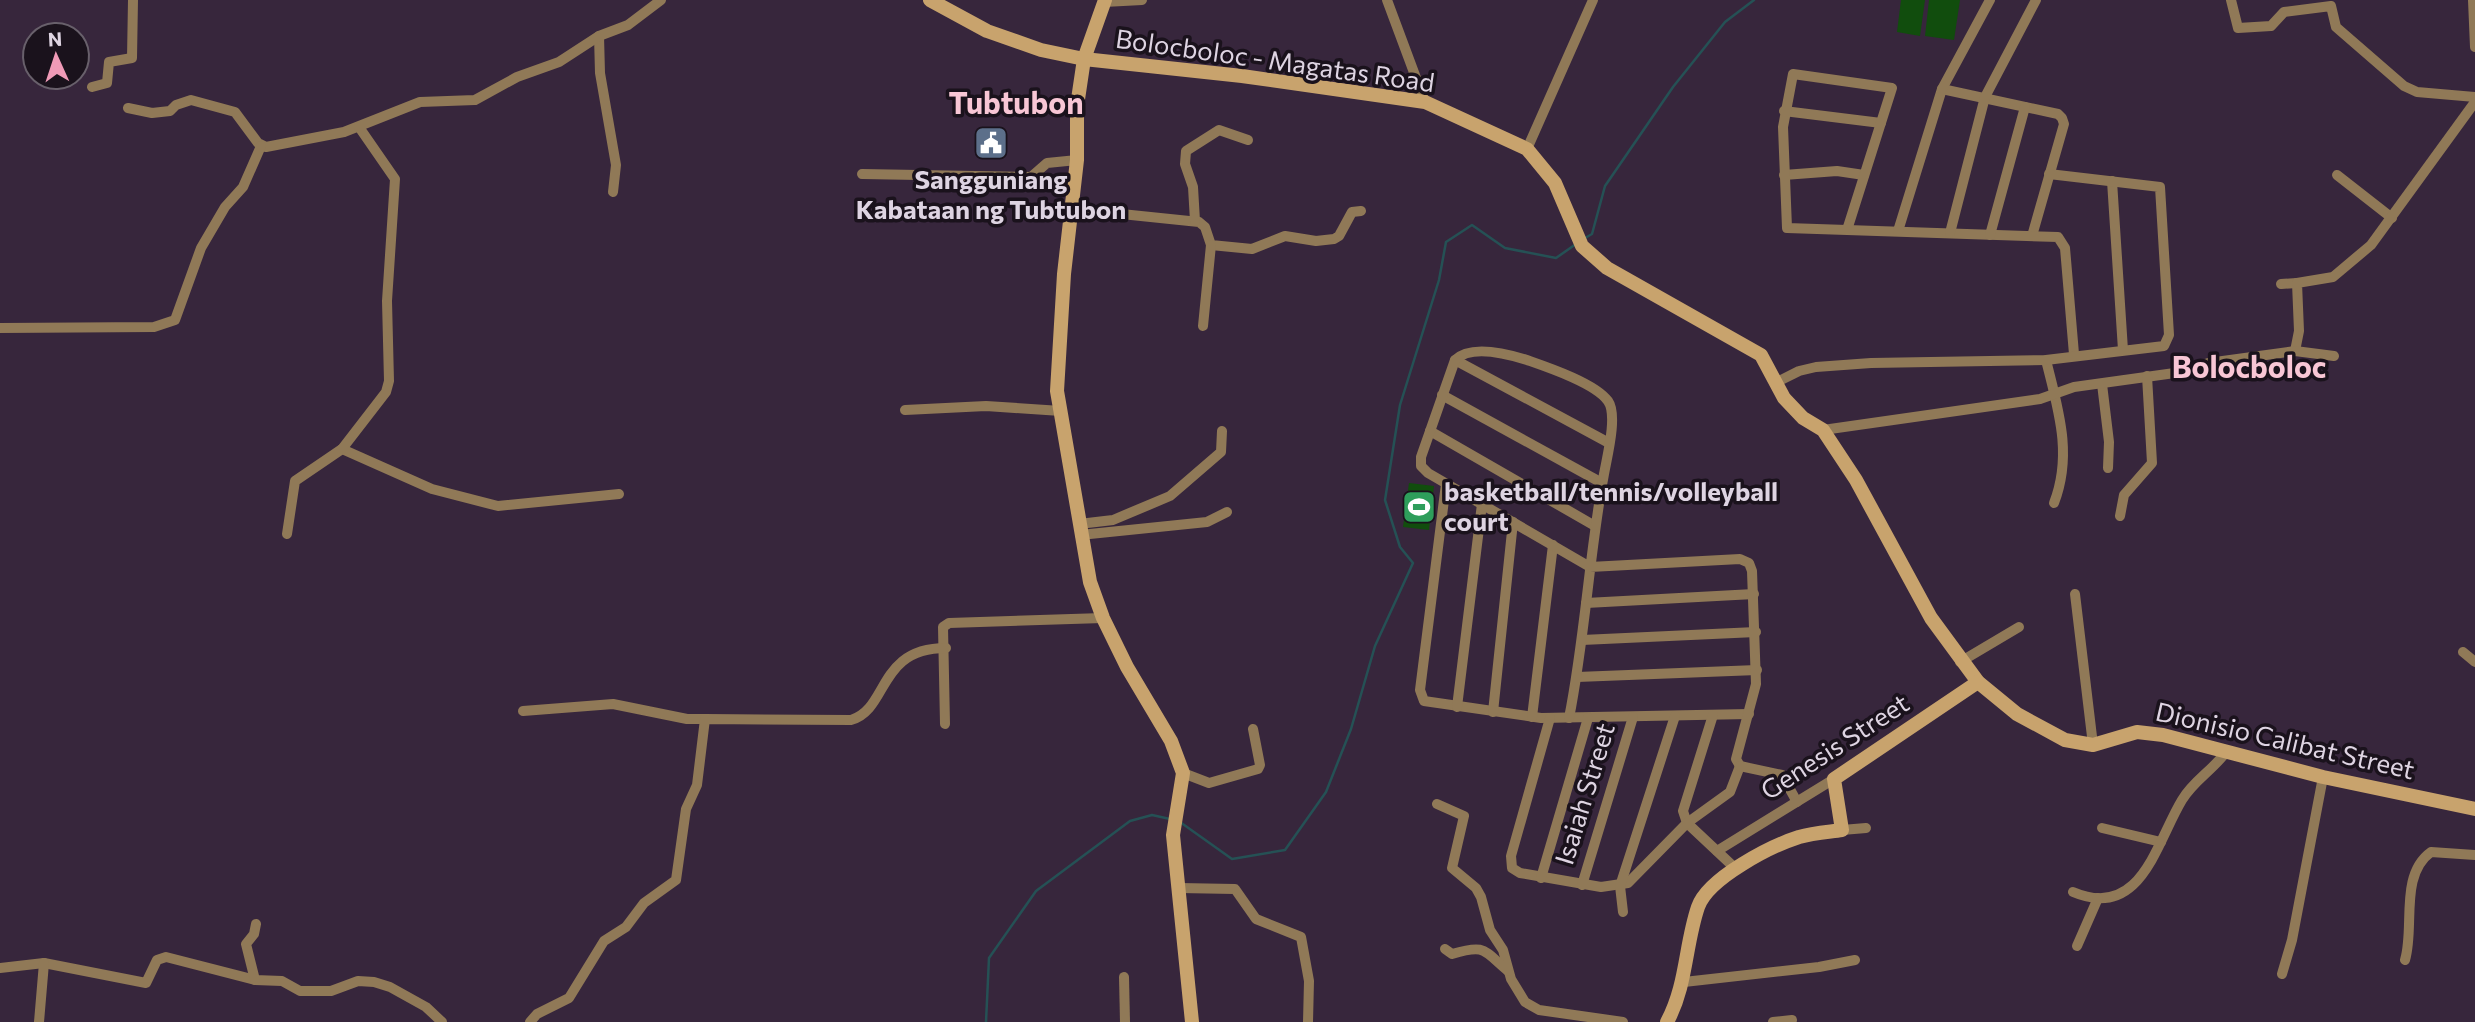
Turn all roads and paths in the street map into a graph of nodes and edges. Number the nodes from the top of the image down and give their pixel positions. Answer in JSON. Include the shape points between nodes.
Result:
{"nodes":[{"id":1,"x":133,"y":0,"type":"edge"},
{"id":2,"x":661,"y":0,"type":"edge"},
{"id":3,"x":930,"y":0,"type":"edge"},
{"id":4,"x":1142,"y":0,"type":"edge"},
{"id":5,"x":1387,"y":0,"type":"edge"},
{"id":6,"x":1593,"y":0,"type":"edge"},
{"id":7,"x":1990,"y":0,"type":"edge"},
{"id":8,"x":2036,"y":0,"type":"edge"},
{"id":9,"x":2231,"y":0,"type":"edge"},
{"id":10,"x":2473,"y":0,"type":"edge"},
{"id":11,"x":1104,"y":1,"type":"edge"},
{"id":12,"x":2331,"y":3,"type":"edge"},
{"id":13,"x":598,"y":36,"type":"junction"},
{"id":14,"x":2475,"y":47,"type":"edge"},
{"id":15,"x":1084,"y":59,"type":"junction"},
{"id":16,"x":92,"y":87,"type":"dead end"},
{"id":17,"x":1942,"y":89,"type":"junction"},
{"id":18,"x":1985,"y":97,"type":"junction"},
{"id":19,"x":2475,"y":97,"type":"edge"},
{"id":20,"x":1425,"y":102,"type":"junction"},
{"id":21,"x":2475,"y":102,"type":"edge"},
{"id":22,"x":2025,"y":107,"type":"junction"},
{"id":23,"x":128,"y":108,"type":"dead end"},
{"id":24,"x":1784,"y":111,"type":"junction"},
{"id":25,"x":1881,"y":123,"type":"junction"},
{"id":26,"x":359,"y":127,"type":"junction"},
{"id":27,"x":1248,"y":140,"type":"dead end"},
{"id":28,"x":261,"y":146,"type":"junction"},
{"id":29,"x":1527,"y":149,"type":"junction"},
{"id":30,"x":1077,"y":160,"type":"junction"},
{"id":31,"x":862,"y":174,"type":"dead end"},
{"id":32,"x":1864,"y":174,"type":"junction"},
{"id":33,"x":2049,"y":174,"type":"junction"},
{"id":34,"x":1784,"y":175,"type":"junction"},
{"id":35,"x":2337,"y":175,"type":"dead end"},
{"id":36,"x":2112,"y":181,"type":"junction"},
{"id":37,"x":613,"y":192,"type":"dead end"},
{"id":38,"x":1073,"y":209,"type":"junction"},
{"id":39,"x":1361,"y":211,"type":"dead end"},
{"id":40,"x":2392,"y":218,"type":"junction"},
{"id":41,"x":1195,"y":221,"type":"junction"},
{"id":42,"x":1847,"y":230,"type":"junction"},
{"id":43,"x":1898,"y":231,"type":"junction"},
{"id":44,"x":1950,"y":233,"type":"junction"},
{"id":45,"x":1990,"y":235,"type":"junction"},
{"id":46,"x":2032,"y":236,"type":"junction"},
{"id":47,"x":1211,"y":245,"type":"junction"},
{"id":48,"x":2297,"y":283,"type":"junction"},
{"id":49,"x":2281,"y":284,"type":"dead end"},
{"id":50,"x":1203,"y":326,"type":"dead end"},
{"id":51,"x":0,"y":328,"type":"edge"},
{"id":52,"x":2123,"y":350,"type":"junction"},
{"id":53,"x":2295,"y":351,"type":"junction"},
{"id":54,"x":2074,"y":354,"type":"junction"},
{"id":55,"x":2334,"y":356,"type":"dead end"},
{"id":56,"x":1455,"y":360,"type":"junction"},
{"id":57,"x":2046,"y":360,"type":"junction"},
{"id":58,"x":2147,"y":376,"type":"junction"},
{"id":59,"x":1775,"y":383,"type":"junction"},
{"id":60,"x":2102,"y":384,"type":"junction"},
{"id":61,"x":1442,"y":395,"type":"junction"},
{"id":62,"x":2054,"y":396,"type":"junction"},
{"id":63,"x":905,"y":410,"type":"dead end"},
{"id":64,"x":1061,"y":411,"type":"junction"},
{"id":65,"x":1823,"y":430,"type":"junction"},
{"id":66,"x":1222,"y":431,"type":"dead end"},
{"id":67,"x":1430,"y":431,"type":"junction"},
{"id":68,"x":1609,"y":443,"type":"junction"},
{"id":69,"x":342,"y":449,"type":"junction"},
{"id":70,"x":2108,"y":468,"type":"dead end"},
{"id":71,"x":1602,"y":483,"type":"junction"},
{"id":72,"x":1446,"y":484,"type":"junction"},
{"id":73,"x":619,"y":494,"type":"dead end"},
{"id":74,"x":2054,"y":503,"type":"dead end"},
{"id":75,"x":1482,"y":504,"type":"junction"},
{"id":76,"x":1227,"y":512,"type":"dead end"},
{"id":77,"x":2120,"y":516,"type":"dead end"},
{"id":78,"x":1513,"y":522,"type":"junction"},
{"id":79,"x":1595,"y":526,"type":"junction"},
{"id":80,"x":1080,"y":529,"type":"junction"},
{"id":81,"x":287,"y":534,"type":"dead end"},
{"id":82,"x":1553,"y":545,"type":"junction"},
{"id":83,"x":1590,"y":567,"type":"junction"},
{"id":84,"x":1754,"y":594,"type":"junction"},
{"id":85,"x":2075,"y":594,"type":"dead end"},
{"id":86,"x":1586,"y":603,"type":"junction"},
{"id":87,"x":1103,"y":618,"type":"junction"},
{"id":88,"x":2019,"y":627,"type":"dead end"},
{"id":89,"x":1756,"y":632,"type":"junction"},
{"id":90,"x":1582,"y":640,"type":"junction"},
{"id":91,"x":946,"y":648,"type":"junction"},
{"id":92,"x":2463,"y":652,"type":"dead end"},
{"id":93,"x":1960,"y":662,"type":"junction"},
{"id":94,"x":2475,"y":662,"type":"edge"},
{"id":95,"x":1757,"y":670,"type":"junction"},
{"id":96,"x":1577,"y":677,"type":"junction"},
{"id":97,"x":1978,"y":682,"type":"junction"},
{"id":98,"x":1457,"y":707,"type":"junction"},
{"id":99,"x":523,"y":711,"type":"dead end"},
{"id":100,"x":1493,"y":712,"type":"junction"},
{"id":101,"x":1749,"y":714,"type":"junction"},
{"id":102,"x":1713,"y":715,"type":"junction"},
{"id":103,"x":1675,"y":716,"type":"junction"},
{"id":104,"x":1532,"y":717,"type":"junction"},
{"id":105,"x":1633,"y":717,"type":"junction"},
{"id":106,"x":1550,"y":718,"type":"junction"},
{"id":107,"x":1569,"y":718,"type":"junction"},
{"id":108,"x":1588,"y":718,"type":"junction"},
{"id":109,"x":705,"y":719,"type":"junction"},
{"id":110,"x":946,"y":724,"type":"dead end"},
{"id":111,"x":1253,"y":729,"type":"dead end"},
{"id":112,"x":2093,"y":745,"type":"junction"},
{"id":113,"x":2226,"y":752,"type":"junction"},
{"id":114,"x":1740,"y":766,"type":"junction"},
{"id":115,"x":1183,"y":773,"type":"junction"},
{"id":116,"x":2323,"y":777,"type":"junction"},
{"id":117,"x":1834,"y":779,"type":"junction"},
{"id":118,"x":1797,"y":802,"type":"junction"},
{"id":119,"x":1437,"y":804,"type":"dead end"},
{"id":120,"x":2475,"y":809,"type":"edge"},
{"id":121,"x":1687,"y":823,"type":"junction"},
{"id":122,"x":1866,"y":828,"type":"dead end"},
{"id":123,"x":2102,"y":828,"type":"dead end"},
{"id":124,"x":1842,"y":830,"type":"junction"},
{"id":125,"x":2161,"y":842,"type":"junction"},
{"id":126,"x":1717,"y":851,"type":"junction"},
{"id":127,"x":2475,"y":855,"type":"edge"},
{"id":128,"x":1735,"y":870,"type":"junction"},
{"id":129,"x":1541,"y":878,"type":"junction"},
{"id":130,"x":1582,"y":884,"type":"junction"},
{"id":131,"x":1620,"y":886,"type":"junction"},
{"id":132,"x":1179,"y":888,"type":"junction"},
{"id":133,"x":2073,"y":891,"type":"dead end"},
{"id":134,"x":2098,"y":898,"type":"junction"},
{"id":135,"x":1623,"y":912,"type":"dead end"},
{"id":136,"x":256,"y":924,"type":"dead end"},
{"id":137,"x":2077,"y":946,"type":"dead end"},
{"id":138,"x":1445,"y":949,"type":"dead end"},
{"id":139,"x":1855,"y":960,"type":"dead end"},
{"id":140,"x":2405,"y":960,"type":"dead end"},
{"id":141,"x":44,"y":963,"type":"junction"},
{"id":142,"x":0,"y":968,"type":"edge"},
{"id":143,"x":1508,"y":971,"type":"junction"},
{"id":144,"x":2281,"y":974,"type":"dead end"},
{"id":145,"x":1124,"y":977,"type":"dead end"},
{"id":146,"x":255,"y":980,"type":"junction"},
{"id":147,"x":1684,"y":982,"type":"junction"},
{"id":148,"x":1793,"y":1020,"type":"edge"},
{"id":149,"x":40,"y":1022,"type":"edge"},
{"id":150,"x":442,"y":1022,"type":"edge"},
{"id":151,"x":530,"y":1022,"type":"edge"},
{"id":152,"x":1125,"y":1022,"type":"edge"},
{"id":153,"x":1192,"y":1022,"type":"edge"},
{"id":154,"x":1308,"y":1022,"type":"edge"},
{"id":155,"x":1623,"y":1022,"type":"edge"},
{"id":156,"x":1667,"y":1022,"type":"edge"},
{"id":157,"x":1773,"y":1022,"type":"edge"}],
"edges":[{"from":1,"to":16,"type":"street","via":[[132,58],[109,62],[107,83]]},
{"from":2,"to":13,"type":"street","via":[[628,25]]},
{"from":3,"to":15,"type":"street","name":"Bolocboloc - Magatas Road","via":[[1013,42]]},
{"from":4,"to":11,"type":"street"},
{"from":5,"to":20,"type":"street"},
{"from":6,"to":29,"type":"street"},
{"from":7,"to":17,"type":"street"},
{"from":8,"to":18,"type":"street"},
{"from":9,"to":12,"type":"street","via":[[2238,27],[2271,26],[2284,12]]},
{"from":10,"to":14,"type":"street"},
{"from":11,"to":15,"type":"street"},
{"from":12,"to":19,"type":"street","via":[[2336,27],[2404,86],[2417,92]]},
{"from":13,"to":26,"type":"street","via":[[559,62],[517,77],[475,100],[420,102]]},
{"from":13,"to":37,"type":"street","via":[[616,165]]},
{"from":15,"to":20,"type":"street","name":"Bolocboloc - Magatas Road"},
{"from":15,"to":30,"type":"street","via":[[1077,106]]},
{"from":17,"to":18,"type":"street"},
{"from":17,"to":43,"type":"street"},
{"from":18,"to":22,"type":"street"},
{"from":18,"to":44,"type":"street"},
{"from":20,"to":29,"type":"street","name":"Bolocboloc - Magatas Road"},
{"from":21,"to":40,"type":"street"},
{"from":22,"to":33,"type":"street","via":[[2057,114],[2064,121]]},
{"from":22,"to":45,"type":"street"},
{"from":23,"to":28,"type":"street","via":[[152,113],[170,111],[191,100],[209,103],[235,113]]},
{"from":24,"to":25,"type":"street"},
{"from":24,"to":25,"type":"street","via":[[1793,74],[1892,88]]},
{"from":24,"to":34,"type":"street"},
{"from":25,"to":32,"type":"street"},
{"from":26,"to":28,"type":"street"},
{"from":26,"to":69,"type":"street","via":[[395,179],[387,301],[389,381],[386,392]]},
{"from":27,"to":41,"type":"street","via":[[1219,130],[1186,151]]},
{"from":28,"to":51,"type":"street","via":[[243,187],[201,248],[175,320],[154,327]]},
{"from":29,"to":59,"type":"street","name":"Bolocboloc - Magatas Road","via":[[1555,183],[1580,240],[1607,268],[1754,349]]},
{"from":30,"to":31,"type":"street","via":[[1047,163],[1031,177]]},
{"from":30,"to":38,"type":"street"},
{"from":32,"to":34,"type":"street"},
{"from":32,"to":42,"type":"street"},
{"from":33,"to":36,"type":"street"},
{"from":33,"to":46,"type":"street"},
{"from":34,"to":42,"type":"street","via":[[1787,228]]},
{"from":35,"to":40,"type":"street"},
{"from":36,"to":52,"type":"street"},
{"from":36,"to":52,"type":"street","via":[[2160,187],[2169,335],[2160,347]]},
{"from":38,"to":41,"type":"street"},
{"from":38,"to":64,"type":"street","via":[[1058,354]]},
{"from":39,"to":47,"type":"street","via":[[1352,212],[1334,239],[1285,236],[1252,250]]},
{"from":40,"to":48,"type":"street","via":[[2339,274]]},
{"from":41,"to":47,"type":"street","via":[[1203,223]]},
{"from":42,"to":43,"type":"street"},
{"from":43,"to":44,"type":"street"},
{"from":44,"to":45,"type":"street"},
{"from":45,"to":46,"type":"street"},
{"from":46,"to":54,"type":"street","via":[[2053,236],[2063,244]]},
{"from":47,"to":50,"type":"street"},
{"from":48,"to":49,"type":"street"},
{"from":48,"to":53,"type":"street"},
{"from":52,"to":54,"type":"street"},
{"from":53,"to":55,"type":"street"},
{"from":53,"to":58,"type":"street"},
{"from":54,"to":57,"type":"street"},
{"from":56,"to":61,"type":"street"},
{"from":56,"to":68,"type":"street"},
{"from":56,"to":68,"type":"street","via":[[1465,353],[1496,354],[1545,366],[1579,382],[1610,405]]},
{"from":57,"to":59,"type":"street","via":[[1816,367]]},
{"from":57,"to":62,"type":"street"},
{"from":58,"to":60,"type":"street"},
{"from":58,"to":77,"type":"street","via":[[2152,463],[2124,495]]},
{"from":59,"to":65,"type":"street","name":"Bolocboloc - Magatas Road","via":[[1803,418]]},
{"from":60,"to":62,"type":"street","via":[[2074,387]]},
{"from":60,"to":70,"type":"street"},
{"from":61,"to":67,"type":"street"},
{"from":61,"to":71,"type":"street"},
{"from":62,"to":65,"type":"street"},
{"from":62,"to":74,"type":"street","via":[[2063,425],[2063,470]]},
{"from":63,"to":64,"type":"street","via":[[994,406]]},
{"from":64,"to":80,"type":"street"},
{"from":65,"to":93,"type":"street","name":"Bolocboloc - Magatas Road"},
{"from":66,"to":80,"type":"street","via":[[1221,452],[1170,496]]},
{"from":67,"to":72,"type":"street","via":[[1421,466]]},
{"from":67,"to":79,"type":"street"},
{"from":68,"to":71,"type":"street"},
{"from":69,"to":73,"type":"street","via":[[432,489],[498,506]]},
{"from":69,"to":81,"type":"street","via":[[295,481]]},
{"from":71,"to":79,"type":"street"},
{"from":72,"to":75,"type":"street"},
{"from":72,"to":98,"type":"street","via":[[1420,690],[1427,702]]},
{"from":75,"to":78,"type":"street"},
{"from":75,"to":98,"type":"street"},
{"from":76,"to":80,"type":"street","via":[[1208,522]]},
{"from":78,"to":82,"type":"street"},
{"from":78,"to":100,"type":"street"},
{"from":79,"to":83,"type":"street"},
{"from":80,"to":87,"type":"street","via":[[1090,582]]},
{"from":82,"to":83,"type":"street"},
{"from":82,"to":104,"type":"street"},
{"from":83,"to":84,"type":"street","via":[[1740,559],[1751,567]]},
{"from":83,"to":86,"type":"street"},
{"from":84,"to":86,"type":"street"},
{"from":84,"to":89,"type":"street"},
{"from":85,"to":112,"type":"street"},
{"from":86,"to":90,"type":"street"},
{"from":87,"to":91,"type":"street","via":[[949,623],[943,627]]},
{"from":87,"to":115,"type":"street","via":[[1171,741]]},
{"from":88,"to":93,"type":"street"},
{"from":89,"to":90,"type":"street"},
{"from":89,"to":95,"type":"street"},
{"from":90,"to":96,"type":"street"},
{"from":91,"to":109,"type":"street","via":[[908,654],[864,714],[851,720]]},
{"from":91,"to":110,"type":"street"},
{"from":92,"to":94,"type":"street"},
{"from":93,"to":97,"type":"street","name":"Bolocboloc - Magatas Road"},
{"from":95,"to":96,"type":"street"},
{"from":95,"to":101,"type":"street"},
{"from":96,"to":107,"type":"street"},
{"from":97,"to":112,"type":"street","name":"Dionisio Calibat Street","via":[[2017,714],[2065,740]]},
{"from":97,"to":117,"type":"street","name":"Genesis Street"},
{"from":98,"to":100,"type":"street"},
{"from":99,"to":109,"type":"street","via":[[613,704]]},
{"from":100,"to":104,"type":"street"},
{"from":101,"to":102,"type":"street"},
{"from":101,"to":114,"type":"street","via":[[1736,759]]},
{"from":102,"to":103,"type":"street"},
{"from":102,"to":121,"type":"street","via":[[1684,805]]},
{"from":103,"to":105,"type":"street"},
{"from":103,"to":131,"type":"street"},
{"from":104,"to":106,"type":"street"},
{"from":105,"to":108,"type":"street"},
{"from":105,"to":130,"type":"street","name":"Isaiah Street"},
{"from":106,"to":107,"type":"street"},
{"from":106,"to":129,"type":"street","via":[[1511,856],[1516,871]]},
{"from":107,"to":108,"type":"street"},
{"from":108,"to":129,"type":"street"},
{"from":109,"to":151,"type":"street","via":[[697,785],[686,809],[676,880],[644,903],[626,927],[604,941],[569,998]]},
{"from":111,"to":115,"type":"street","via":[[1258,769],[1209,783]]},
{"from":112,"to":113,"type":"street","name":"Dionisio Calibat Street","via":[[2137,732]]},
{"from":113,"to":116,"type":"street","name":"Dionisio Calibat Street"},
{"from":113,"to":125,"type":"street","via":[[2183,798]]},
{"from":114,"to":118,"type":"street","via":[[1782,775]]},
{"from":114,"to":121,"type":"street","via":[[1730,792]]},
{"from":115,"to":132,"type":"street","via":[[1175,819]]},
{"from":116,"to":120,"type":"street","name":"Dionisio Calibat Street"},
{"from":116,"to":144,"type":"street","via":[[2292,940]]},
{"from":117,"to":118,"type":"street","name":"Genesis Street"},
{"from":117,"to":124,"type":"street"},
{"from":118,"to":126,"type":"street","name":"Genesis Street"},
{"from":119,"to":143,"type":"street","via":[[1464,816],[1452,868],[1481,897]]},
{"from":121,"to":126,"type":"street"},
{"from":121,"to":131,"type":"street","via":[[1643,870]]},
{"from":122,"to":124,"type":"street"},
{"from":123,"to":125,"type":"street"},
{"from":124,"to":128,"type":"street","via":[[1801,837]]},
{"from":125,"to":134,"type":"street","via":[[2140,879],[2116,895]]},
{"from":126,"to":128,"type":"street"},
{"from":127,"to":140,"type":"street","via":[[2426,855],[2410,899]]},
{"from":128,"to":147,"type":"street","via":[[1708,891],[1698,906]]},
{"from":129,"to":130,"type":"street"},
{"from":130,"to":131,"type":"street"},
{"from":131,"to":135,"type":"street"},
{"from":132,"to":153,"type":"street"},
{"from":132,"to":154,"type":"street","via":[[1235,889],[1256,919],[1301,937],[1309,981]]},
{"from":133,"to":134,"type":"street"},
{"from":134,"to":137,"type":"street"},
{"from":136,"to":146,"type":"street","via":[[246,944]]},
{"from":138,"to":143,"type":"street","via":[[1452,954],[1482,949]]},
{"from":139,"to":147,"type":"street"},
{"from":141,"to":142,"type":"street"},
{"from":141,"to":146,"type":"street","via":[[146,984],[158,960],[166,957]]},
{"from":141,"to":149,"type":"street"},
{"from":143,"to":155,"type":"street","via":[[1525,1002],[1539,1010]]},
{"from":145,"to":152,"type":"street"},
{"from":146,"to":150,"type":"street","via":[[282,981],[300,991],[331,991],[358,981],[374,982],[426,1007]]},
{"from":147,"to":156,"type":"street"},
{"from":148,"to":157,"type":"street"}]}
